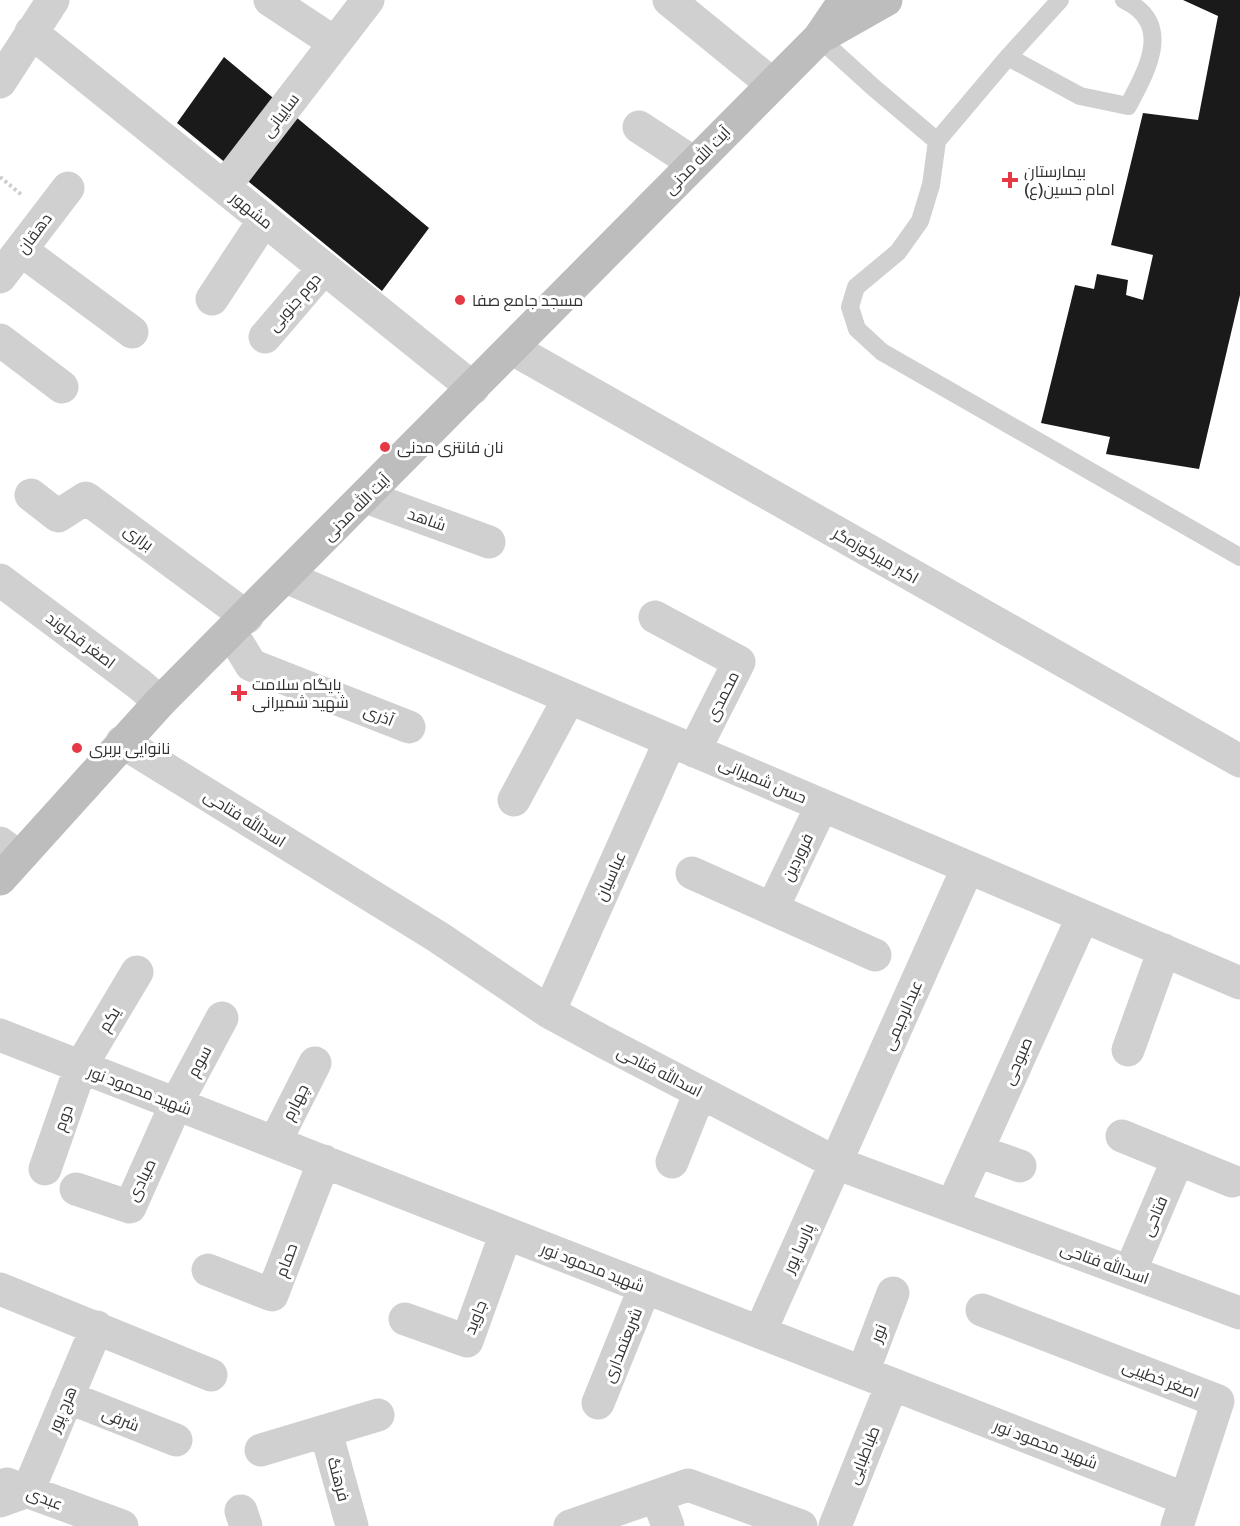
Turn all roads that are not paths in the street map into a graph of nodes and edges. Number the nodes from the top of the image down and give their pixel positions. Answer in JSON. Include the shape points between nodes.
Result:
{"nodes":[{"id":1,"x":270,"y":0,"type":"edge"},
{"id":2,"x":368,"y":0,"type":"edge"},
{"id":3,"x":669,"y":0,"type":"edge"},
{"id":4,"x":845,"y":0,"type":"edge"},
{"id":5,"x":886,"y":0,"type":"edge"},
{"id":6,"x":1060,"y":0,"type":"edge"},
{"id":7,"x":1124,"y":0,"type":"edge"},
{"id":8,"x":41,"y":10,"type":"edge"},
{"id":9,"x":819,"y":38,"type":"junction"},
{"id":10,"x":335,"y":43,"type":"junction"},
{"id":11,"x":1008,"y":57,"type":"junction"},
{"id":12,"x":0,"y":82,"type":"edge"},
{"id":13,"x":772,"y":84,"type":"junction"},
{"id":14,"x":639,"y":126,"type":"dead end"},
{"id":15,"x":937,"y":141,"type":"junction"},
{"id":16,"x":694,"y":163,"type":"junction"},
{"id":17,"x":224,"y":187,"type":"junction"},
{"id":18,"x":68,"y":188,"type":"dead end"},
{"id":19,"x":264,"y":220,"type":"junction"},
{"id":20,"x":21,"y":250,"type":"junction"},
{"id":21,"x":324,"y":268,"type":"junction"},
{"id":22,"x":0,"y":278,"type":"edge"},
{"id":23,"x":212,"y":299,"type":"dead end"},
{"id":24,"x":132,"y":332,"type":"dead end"},
{"id":25,"x":265,"y":337,"type":"dead end"},
{"id":26,"x":0,"y":340,"type":"edge"},
{"id":27,"x":513,"y":349,"type":"junction"},
{"id":28,"x":62,"y":387,"type":"dead end"},
{"id":29,"x":473,"y":388,"type":"junction"},
{"id":30,"x":31,"y":495,"type":"dead end"},
{"id":31,"x":366,"y":497,"type":"junction"},
{"id":32,"x":489,"y":542,"type":"dead end"},
{"id":33,"x":1240,"y":556,"type":"edge"},
{"id":34,"x":286,"y":578,"type":"junction"},
{"id":35,"x":0,"y":580,"type":"edge"},
{"id":36,"x":655,"y":618,"type":"dead end"},
{"id":37,"x":239,"y":624,"type":"junction"},
{"id":38,"x":569,"y":698,"type":"junction"},
{"id":39,"x":160,"y":702,"type":"junction"},
{"id":40,"x":409,"y":727,"type":"dead end"},
{"id":41,"x":123,"y":742,"type":"junction"},
{"id":42,"x":682,"y":746,"type":"junction"},
{"id":43,"x":1240,"y":760,"type":"edge"},
{"id":44,"x":514,"y":800,"type":"dead end"},
{"id":45,"x":822,"y":805,"type":"junction"},
{"id":46,"x":6,"y":859,"type":"edge"},
{"id":47,"x":968,"y":867,"type":"junction"},
{"id":48,"x":692,"y":873,"type":"dead end"},
{"id":49,"x":772,"y":909,"type":"junction"},
{"id":50,"x":1083,"y":916,"type":"junction"},
{"id":51,"x":1164,"y":950,"type":"junction"},
{"id":52,"x":876,"y":955,"type":"dead end"},
{"id":53,"x":137,"y":972,"type":"dead end"},
{"id":54,"x":1240,"y":983,"type":"edge"},
{"id":55,"x":549,"y":1012,"type":"junction"},
{"id":56,"x":222,"y":1018,"type":"dead end"},
{"id":57,"x":0,"y":1035,"type":"edge"},
{"id":58,"x":1128,"y":1050,"type":"dead end"},
{"id":59,"x":315,"y":1063,"type":"dead end"},
{"id":60,"x":81,"y":1066,"type":"junction"},
{"id":61,"x":700,"y":1092,"type":"junction"},
{"id":62,"x":176,"y":1104,"type":"junction"},
{"id":63,"x":1122,"y":1136,"type":"dead end"},
{"id":64,"x":275,"y":1142,"type":"junction"},
{"id":65,"x":977,"y":1151,"type":"junction"},
{"id":66,"x":1178,"y":1159,"type":"junction"},
{"id":67,"x":324,"y":1161,"type":"junction"},
{"id":68,"x":672,"y":1162,"type":"dead end"},
{"id":69,"x":836,"y":1163,"type":"junction"},
{"id":70,"x":1020,"y":1166,"type":"dead end"},
{"id":71,"x":45,"y":1169,"type":"dead end"},
{"id":72,"x":1232,"y":1181,"type":"dead end"},
{"id":73,"x":76,"y":1189,"type":"dead end"},
{"id":74,"x":952,"y":1206,"type":"junction"},
{"id":75,"x":506,"y":1233,"type":"junction"},
{"id":76,"x":208,"y":1269,"type":"dead end"},
{"id":77,"x":1130,"y":1272,"type":"junction"},
{"id":78,"x":645,"y":1287,"type":"junction"},
{"id":79,"x":0,"y":1289,"type":"edge"},
{"id":80,"x":893,"y":1293,"type":"dead end"},
{"id":81,"x":982,"y":1310,"type":"dead end"},
{"id":82,"x":1240,"y":1313,"type":"edge"},
{"id":83,"x":405,"y":1319,"type":"dead end"},
{"id":84,"x":97,"y":1327,"type":"junction"},
{"id":85,"x":760,"y":1332,"type":"junction"},
{"id":86,"x":211,"y":1375,"type":"dead end"},
{"id":87,"x":878,"y":1378,"type":"junction"},
{"id":88,"x":67,"y":1397,"type":"junction"},
{"id":89,"x":598,"y":1403,"type":"dead end"},
{"id":90,"x":378,"y":1415,"type":"dead end"},
{"id":91,"x":326,"y":1432,"type":"junction"},
{"id":92,"x":176,"y":1440,"type":"dead end"},
{"id":93,"x":261,"y":1450,"type":"dead end"},
{"id":94,"x":9,"y":1491,"type":"edge"},
{"id":95,"x":657,"y":1496,"type":"junction"},
{"id":96,"x":1181,"y":1512,"type":"edge"},
{"id":97,"x":92,"y":1521,"type":"edge"},
{"id":98,"x":123,"y":1526,"type":"edge"},
{"id":99,"x":352,"y":1526,"type":"edge"},
{"id":100,"x":570,"y":1526,"type":"edge"},
{"id":101,"x":669,"y":1526,"type":"edge"},
{"id":102,"x":801,"y":1526,"type":"edge"},
{"id":103,"x":835,"y":1526,"type":"edge"}],
"edges":[{"from":1,"to":10,"type":"street"},
{"from":2,"to":10,"type":"street","name":"ساییانی"},
{"from":3,"to":13,"type":"street"},
{"from":4,"to":9,"type":"main road","name":"آیت الله مدنی"},
{"from":5,"to":9,"type":"main road","name":"آیت الله مدنی"},
{"from":6,"to":11,"type":"lane"},
{"from":7,"to":11,"type":"lane","via":[[1148,18],[1153,33],[1146,72],[1128,106],[1080,96]]},
{"from":8,"to":12,"type":"street"},
{"from":8,"to":17,"type":"street","name":"مشهور"},
{"from":9,"to":13,"type":"main road","name":"آیت الله مدنی"},
{"from":9,"to":15,"type":"lane"},
{"from":10,"to":17,"type":"street","name":"ساییانی"},
{"from":11,"to":15,"type":"lane"},
{"from":13,"to":16,"type":"main road","name":"آیت الله مدنی"},
{"from":14,"to":16,"type":"street"},
{"from":15,"to":33,"type":"lane","via":[[927,204],[920,221],[898,252],[863,280],[852,296],[850,307],[856,328],[882,352]]},
{"from":16,"to":27,"type":"main road","name":"آیت الله مدنی"},
{"from":17,"to":19,"type":"street","name":"مشهور"},
{"from":18,"to":20,"type":"street","name":"دهقان"},
{"from":19,"to":21,"type":"street","name":"مشهور"},
{"from":19,"to":23,"type":"street"},
{"from":20,"to":22,"type":"street","name":"دهقان"},
{"from":20,"to":24,"type":"street"},
{"from":21,"to":25,"type":"street","name":"دوم جنوبی"},
{"from":21,"to":29,"type":"street","name":"مشهور"},
{"from":26,"to":28,"type":"street"},
{"from":27,"to":29,"type":"main road","name":"آیت الله مدنی"},
{"from":27,"to":43,"type":"street","name":"اکبر میرکوزه‌گر"},
{"from":29,"to":31,"type":"main road","name":"آیت الله مدنی"},
{"from":30,"to":37,"type":"street","name":"براری","via":[[58,516],[86,498]]},
{"from":31,"to":32,"type":"street","name":"شاهد"},
{"from":31,"to":34,"type":"main road","name":"آیت الله مدنی"},
{"from":34,"to":37,"type":"main road","name":"آیت الله مدنی"},
{"from":34,"to":38,"type":"street","name":"حسن شمیرانی"},
{"from":35,"to":39,"type":"street","name":"اصغر قجاوند"},
{"from":36,"to":42,"type":"street","name":"محمدی","via":[[739,662]]},
{"from":37,"to":39,"type":"main road","name":"آیت الله مدنی"},
{"from":37,"to":40,"type":"street","name":"آذری","via":[[251,665]]},
{"from":38,"to":42,"type":"street","name":"حسن شمیرانی"},
{"from":38,"to":44,"type":"street"},
{"from":39,"to":41,"type":"main road","name":"آیت الله مدنی"},
{"from":41,"to":46,"type":"main road","name":"آیت الله مدنی"},
{"from":41,"to":55,"type":"street","name":"اسدالله فتاحی","via":[[438,937]]},
{"from":42,"to":45,"type":"street","name":"حسن شمیرانی"},
{"from":42,"to":55,"type":"street","name":"عباسیان"},
{"from":45,"to":47,"type":"street","name":"حسن شمیرانی"},
{"from":45,"to":49,"type":"street","name":"فروردین"},
{"from":47,"to":50,"type":"street","name":"حسن شمیرانی"},
{"from":47,"to":69,"type":"street","name":"عبدالرحیمی"},
{"from":48,"to":49,"type":"street"},
{"from":49,"to":52,"type":"street"},
{"from":50,"to":51,"type":"street","name":"حسن شمیرانی"},
{"from":50,"to":65,"type":"street","name":"صبوحی"},
{"from":51,"to":54,"type":"street","name":"حسن شمیرانی"},
{"from":51,"to":58,"type":"street"},
{"from":53,"to":60,"type":"street","name":"یکم"},
{"from":55,"to":61,"type":"street","name":"اسدالله فتاحی"},
{"from":56,"to":62,"type":"street","name":"سوم"},
{"from":57,"to":60,"type":"street","name":"شهید محمود نور"},
{"from":59,"to":64,"type":"street","name":"چهارم"},
{"from":60,"to":62,"type":"street","name":"شهید محمود نور"},
{"from":60,"to":71,"type":"street","name":"دوم"},
{"from":61,"to":68,"type":"street"},
{"from":61,"to":69,"type":"street","name":"اسدالله فتاحی"},
{"from":62,"to":64,"type":"street","name":"شهید محمود نور"},
{"from":62,"to":73,"type":"street","name":"صیادی","via":[[130,1207]]},
{"from":63,"to":66,"type":"street"},
{"from":64,"to":67,"type":"street","name":"شهید محمود نور"},
{"from":65,"to":70,"type":"street"},
{"from":65,"to":74,"type":"street","name":"صبوحی"},
{"from":66,"to":72,"type":"street"},
{"from":66,"to":77,"type":"street","name":"فتاحی"},
{"from":67,"to":75,"type":"street","name":"شهید محمود نور"},
{"from":67,"to":76,"type":"street","name":"حمام","via":[[272,1295]]},
{"from":69,"to":74,"type":"street","name":"اسدالله فتاحی"},
{"from":69,"to":85,"type":"street","name":"پارسا پور"},
{"from":74,"to":77,"type":"street","name":"اسدالله فتاحی"},
{"from":75,"to":78,"type":"street","name":"شهید محمود نور"},
{"from":75,"to":83,"type":"street","name":"جاوید","via":[[466,1341]]},
{"from":77,"to":82,"type":"street","name":"اسدالله فتاحی"},
{"from":78,"to":85,"type":"street","name":"شهید محمود نور"},
{"from":78,"to":89,"type":"street","name":"شریعتمداری"},
{"from":79,"to":84,"type":"street"},
{"from":80,"to":87,"type":"street","name":"نور"},
{"from":81,"to":96,"type":"street","name":"اصغر خطیبی","via":[[1218,1401]]},
{"from":84,"to":86,"type":"street"},
{"from":84,"to":88,"type":"street","name":"هرج پور"},
{"from":85,"to":87,"type":"street","name":"شهید محمود نور"},
{"from":87,"to":96,"type":"street","name":"شهید محمود نور"},
{"from":87,"to":103,"type":"street","name":"طباطبایی"},
{"from":88,"to":92,"type":"street","name":"شرفی"},
{"from":88,"to":94,"type":"street","name":"هرج پور"},
{"from":90,"to":91,"type":"street"},
{"from":91,"to":93,"type":"street"},
{"from":91,"to":99,"type":"street","name":"فرهنگ"},
{"from":94,"to":97,"type":"street","name":"عبدی"},
{"from":95,"to":100,"type":"street"},
{"from":95,"to":101,"type":"street"},
{"from":95,"to":102,"type":"street","via":[[688,1485]]},
{"from":97,"to":98,"type":"street","name":"عبدی"}]}
